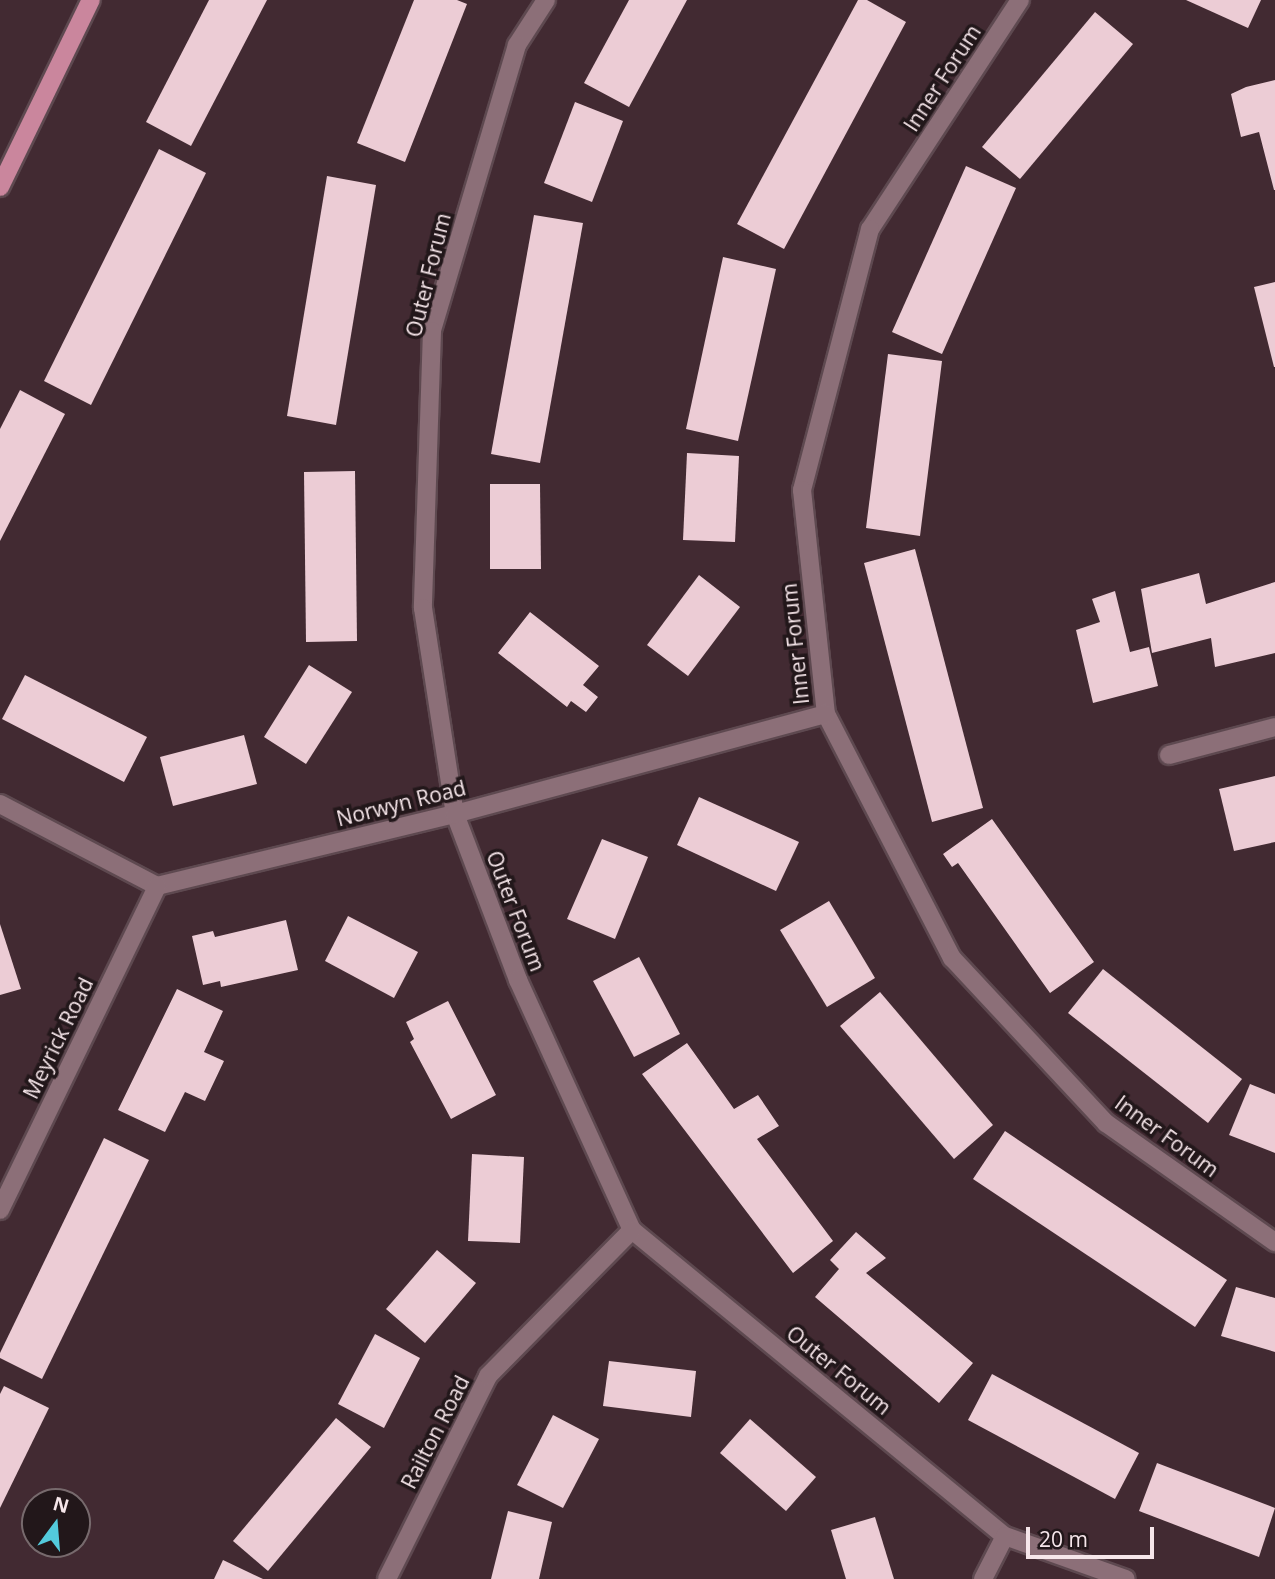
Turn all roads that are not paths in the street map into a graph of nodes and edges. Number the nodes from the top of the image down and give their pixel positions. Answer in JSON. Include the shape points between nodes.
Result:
{"nodes":[{"id":1,"x":91,"y":0,"type":"edge"},
{"id":2,"x":546,"y":0,"type":"edge"},
{"id":3,"x":1020,"y":0,"type":"edge"},
{"id":4,"x":0,"y":187,"type":"edge"},
{"id":5,"x":826,"y":714,"type":"junction"},
{"id":6,"x":1275,"y":727,"type":"edge"},
{"id":7,"x":1168,"y":755,"type":"dead end"},
{"id":8,"x":0,"y":804,"type":"edge"},
{"id":9,"x":455,"y":814,"type":"junction"},
{"id":10,"x":157,"y":886,"type":"junction"},
{"id":11,"x":0,"y":1210,"type":"edge"},
{"id":12,"x":632,"y":1230,"type":"junction"},
{"id":13,"x":1275,"y":1242,"type":"edge"},
{"id":14,"x":1005,"y":1536,"type":"junction"},
{"id":15,"x":387,"y":1579,"type":"edge"},
{"id":16,"x":983,"y":1579,"type":"edge"},
{"id":17,"x":1126,"y":1579,"type":"edge"}],
"edges":[{"from":1,"to":4,"type":"main road"},
{"from":2,"to":9,"type":"street","name":"Outer Forum","via":[[517,46],[432,331],[424,608]]},
{"from":3,"to":5,"type":"street","name":"Inner Forum","via":[[870,229],[802,490]]},
{"from":5,"to":9,"type":"street","name":"Norwyn Road"},
{"from":5,"to":13,"type":"street","name":"Inner Forum","via":[[952,958],[1106,1123]]},
{"from":6,"to":7,"type":"street"},
{"from":8,"to":10,"type":"street"},
{"from":9,"to":10,"type":"street","name":"Norwyn Road"},
{"from":9,"to":12,"type":"street","name":"Outer Forum","via":[[518,980]]},
{"from":10,"to":11,"type":"street","name":"Meyrick Road"},
{"from":12,"to":14,"type":"street","name":"Outer Forum"},
{"from":12,"to":15,"type":"street","name":"Railton Road","via":[[488,1376]]},
{"from":14,"to":16,"type":"street"},
{"from":14,"to":17,"type":"street","name":"Outer Forum"}]}
